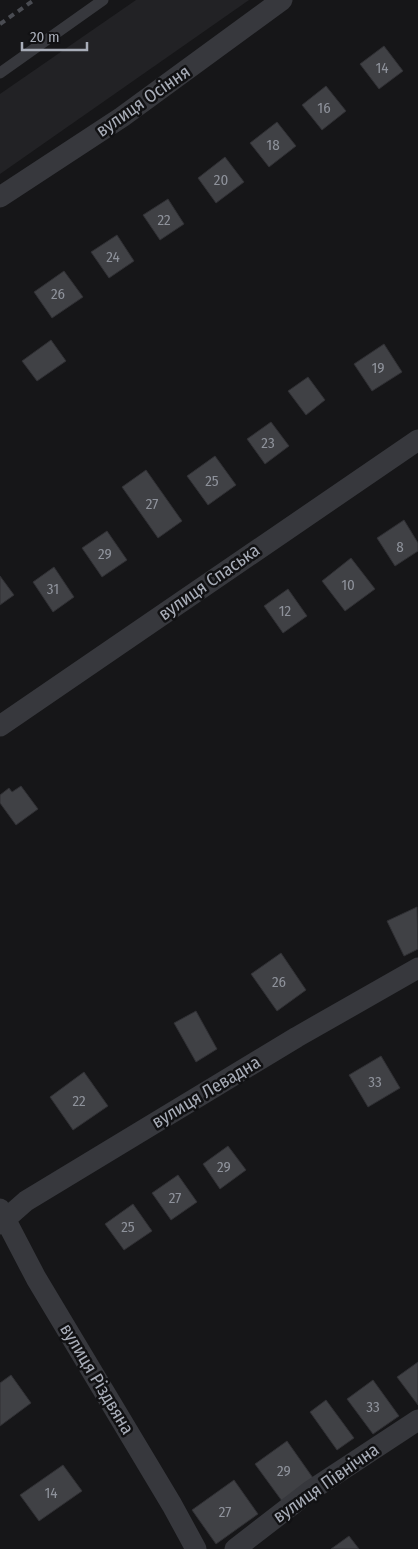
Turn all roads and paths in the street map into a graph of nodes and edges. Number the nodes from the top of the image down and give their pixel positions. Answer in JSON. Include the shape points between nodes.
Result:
{"nodes":[{"id":1,"x":103,"y":0,"type":"edge"},
{"id":2,"x":282,"y":0,"type":"edge"},
{"id":3,"x":0,"y":73,"type":"edge"},
{"id":4,"x":0,"y":197,"type":"edge"},
{"id":5,"x":418,"y":440,"type":"edge"},
{"id":6,"x":0,"y":726,"type":"edge"},
{"id":7,"x":418,"y":968,"type":"edge"},
{"id":8,"x":2,"y":1217,"type":"edge"},
{"id":9,"x":418,"y":1420,"type":"edge"},
{"id":10,"x":196,"y":1549,"type":"edge"},
{"id":11,"x":235,"y":1549,"type":"edge"}],
"edges":[{"from":1,"to":3,"type":"lane"},
{"from":2,"to":4,"type":"street","name":"вулиця Осіння","via":[[122,117]]},
{"from":5,"to":6,"type":"street","name":"вулиця Спаська"},
{"from":7,"to":8,"type":"street","name":"вулиця Левадна","via":[[297,1037]]},
{"from":8,"to":10,"type":"street","name":"вулиця Різдвяна"},
{"from":9,"to":11,"type":"street","name":"вулиця Північна","via":[[310,1491]]}]}
